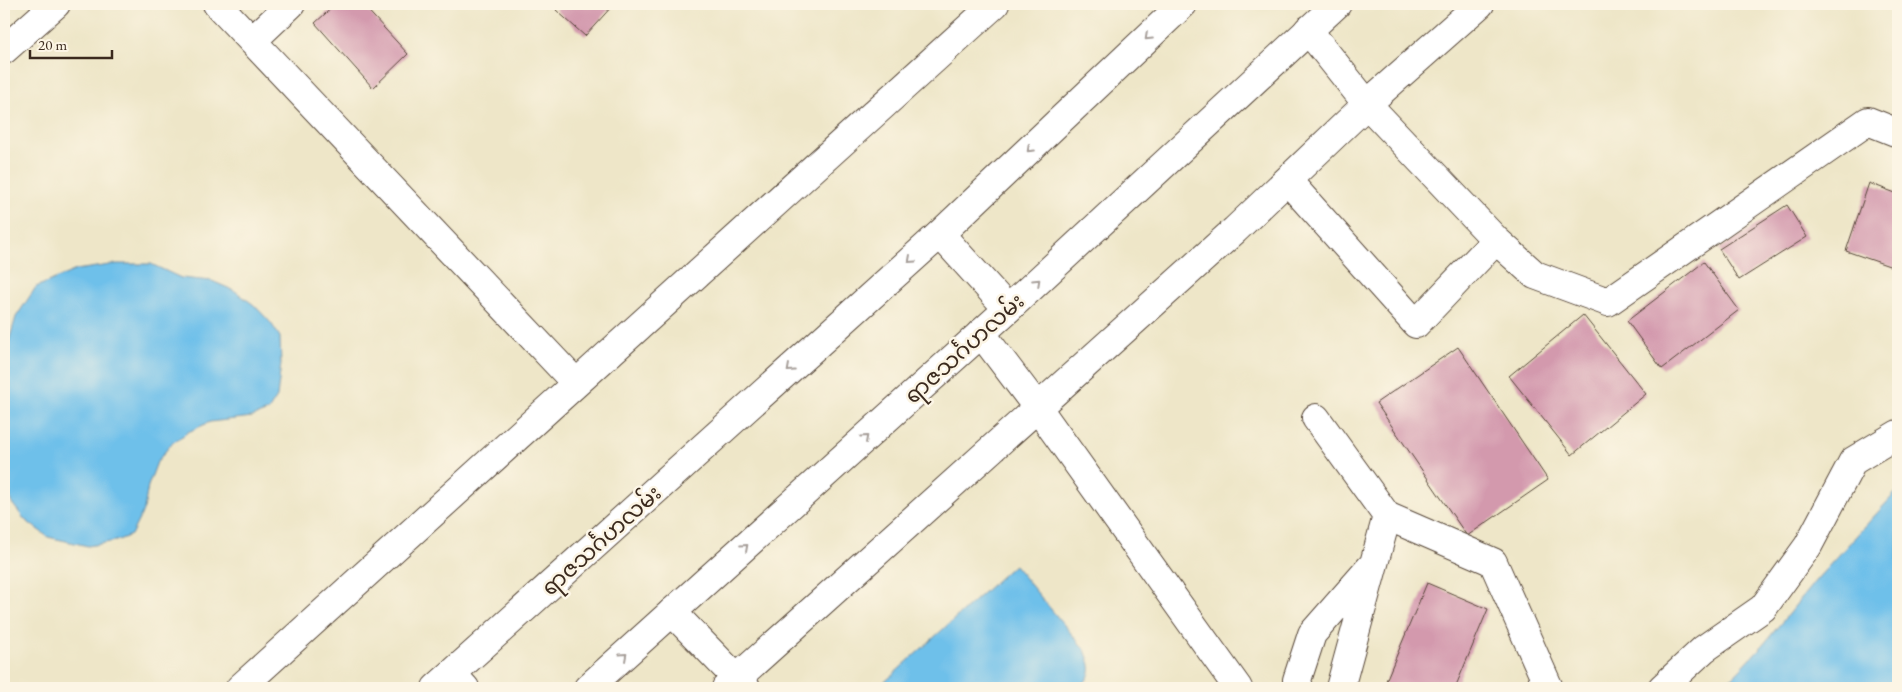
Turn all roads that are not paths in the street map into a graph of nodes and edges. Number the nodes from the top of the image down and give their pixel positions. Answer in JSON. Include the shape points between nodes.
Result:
{"nodes":[{"id":1,"x":56,"y":4,"type":"edge"},
{"id":2,"x":217,"y":4,"type":"edge"},
{"id":3,"x":291,"y":4,"type":"edge"},
{"id":4,"x":995,"y":4,"type":"edge"},
{"id":5,"x":1183,"y":4,"type":"edge"},
{"id":6,"x":1336,"y":4,"type":"edge"},
{"id":7,"x":1480,"y":4,"type":"edge"},
{"id":8,"x":1308,"y":30,"type":"junction"},
{"id":9,"x":252,"y":41,"type":"junction"},
{"id":10,"x":4,"y":50,"type":"edge"},
{"id":11,"x":1367,"y":104,"type":"junction"},
{"id":12,"x":1898,"y":133,"type":"edge"},
{"id":13,"x":1288,"y":181,"type":"junction"},
{"id":14,"x":940,"y":234,"type":"junction"},
{"id":15,"x":1496,"y":240,"type":"junction"},
{"id":16,"x":1008,"y":309,"type":"junction"},
{"id":17,"x":981,"y":333,"type":"junction"},
{"id":18,"x":575,"y":382,"type":"junction"},
{"id":19,"x":1037,"y":407,"type":"junction"},
{"id":20,"x":1316,"y":418,"type":"dead end"},
{"id":21,"x":1898,"y":434,"type":"edge"},
{"id":22,"x":1387,"y":516,"type":"junction"},
{"id":23,"x":1374,"y":563,"type":"junction"},
{"id":24,"x":672,"y":612,"type":"junction"},
{"id":25,"x":451,"y":684,"type":"edge"},
{"id":26,"x":736,"y":685,"type":"edge"},
{"id":27,"x":240,"y":688,"type":"edge"},
{"id":28,"x":588,"y":688,"type":"edge"},
{"id":29,"x":1238,"y":688,"type":"edge"},
{"id":30,"x":1299,"y":688,"type":"edge"},
{"id":31,"x":1340,"y":688,"type":"edge"},
{"id":32,"x":1549,"y":688,"type":"edge"},
{"id":33,"x":1662,"y":688,"type":"edge"}],
"edges":[{"from":1,"to":10,"type":"main road"},
{"from":2,"to":9,"type":"main road"},
{"from":3,"to":9,"type":"main road"},
{"from":4,"to":18,"type":"main road"},
{"from":5,"to":14,"type":"main road","name":"ရာဇသင်္ဂဟလမ်း","one_way":true},
{"from":6,"to":8,"type":"main road","name":"ရာဇသင်္ဂဟလမ်း"},
{"from":7,"to":11,"type":"main road"},
{"from":8,"to":11,"type":"main road"},
{"from":16,"to":8,"type":"main road","name":"ရာဇသင်္ဂဟလမ်း","one_way":true},
{"from":9,"to":18,"type":"main road"},
{"from":11,"to":13,"type":"main road"},
{"from":11,"to":15,"type":"main road"},
{"from":12,"to":15,"type":"main road","via":[[1868,121],[1608,302],[1535,275]]},
{"from":13,"to":15,"type":"main road","via":[[1416,324]]},
{"from":13,"to":19,"type":"main road"},
{"from":14,"to":16,"type":"main road"},
{"from":14,"to":25,"type":"main road","name":"ရာဇသင်္ဂဟလမ်း","one_way":true},
{"from":16,"to":17,"type":"main road","name":"ရာဇသင်္ဂဟလမ်း"},
{"from":17,"to":19,"type":"main road"},
{"from":24,"to":17,"type":"main road","name":"ရာဇသင်္ဂဟလမ်း","one_way":true},
{"from":18,"to":27,"type":"main road"},
{"from":19,"to":26,"type":"main road"},
{"from":19,"to":29,"type":"main road"},
{"from":20,"to":22,"type":"main road"},
{"from":21,"to":33,"type":"main road","via":[[1853,461],[1808,546],[1763,608],[1704,649]]},
{"from":22,"to":23,"type":"main road"},
{"from":22,"to":32,"type":"main road","via":[[1493,562]]},
{"from":23,"to":30,"type":"main road","via":[[1312,634],[1297,680]]},
{"from":23,"to":31,"type":"main road"},
{"from":24,"to":26,"type":"main road"},
{"from":28,"to":24,"type":"main road","name":"ရာဇသင်္ဂဟလမ်း","one_way":true}]}
